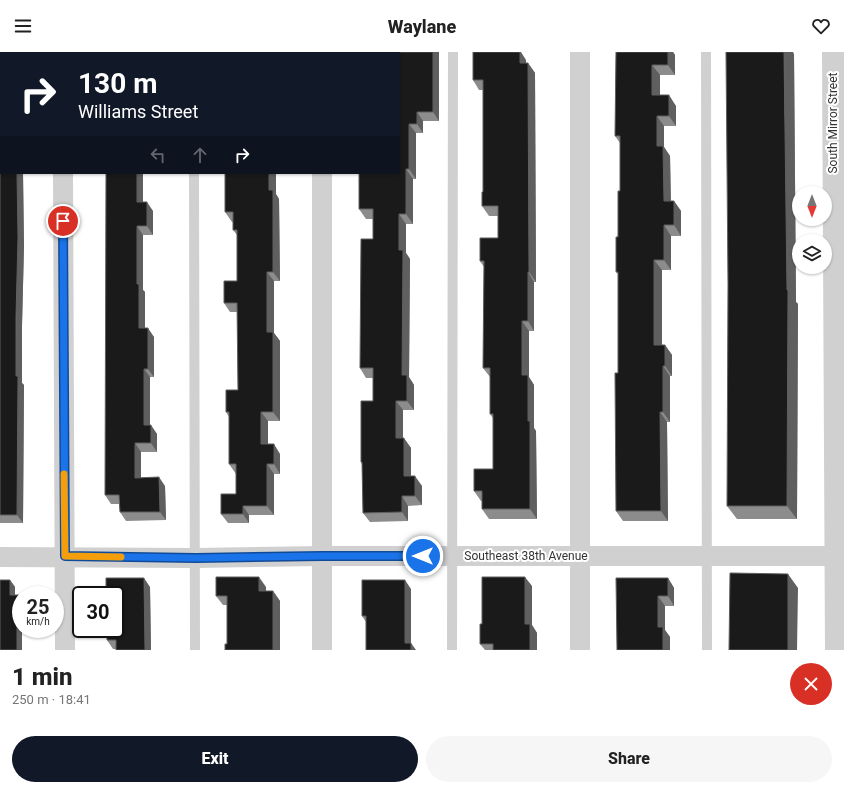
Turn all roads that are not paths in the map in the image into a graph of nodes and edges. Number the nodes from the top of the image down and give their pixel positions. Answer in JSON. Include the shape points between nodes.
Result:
{"nodes":[{"id":1,"x":453,"y":52,"type":"edge"},
{"id":2,"x":580,"y":52,"type":"edge"},
{"id":3,"x":706,"y":52,"type":"edge"},
{"id":4,"x":833,"y":52,"type":"edge"},
{"id":5,"x":63,"y":174,"type":"edge"},
{"id":6,"x":194,"y":174,"type":"edge"},
{"id":7,"x":322,"y":174,"type":"edge"},
{"id":8,"x":707,"y":555,"type":"junction"},
{"id":9,"x":0,"y":556,"type":"edge"},
{"id":10,"x":65,"y":556,"type":"junction"},
{"id":11,"x":322,"y":556,"type":"junction"},
{"id":12,"x":452,"y":556,"type":"junction"},
{"id":13,"x":580,"y":556,"type":"junction"},
{"id":14,"x":840,"y":556,"type":"edge"},
{"id":15,"x":196,"y":558,"type":"junction"},
{"id":16,"x":65,"y":650,"type":"edge"},
{"id":17,"x":195,"y":650,"type":"edge"},
{"id":18,"x":322,"y":650,"type":"edge"},
{"id":19,"x":452,"y":650,"type":"edge"},
{"id":20,"x":580,"y":650,"type":"edge"},
{"id":21,"x":707,"y":650,"type":"edge"},
{"id":22,"x":836,"y":650,"type":"edge"}],
"edges":[{"from":1,"to":12,"type":"lane"},
{"from":2,"to":13,"type":"street"},
{"from":3,"to":8,"type":"lane"},
{"from":4,"to":14,"type":"street","name":"South Mirror Street"},
{"from":5,"to":10,"type":"street"},
{"from":6,"to":15,"type":"lane"},
{"from":7,"to":11,"type":"street"},
{"from":8,"to":13,"type":"street","name":"Southeast 38th Avenue"},
{"from":8,"to":14,"type":"street","name":"Southeast 38th Avenue"},
{"from":8,"to":21,"type":"lane"},
{"from":9,"to":10,"type":"street","name":"Southeast 38th Avenue"},
{"from":10,"to":15,"type":"street","name":"Southeast 38th Avenue"},
{"from":10,"to":16,"type":"street"},
{"from":11,"to":12,"type":"street","name":"Southeast 38th Avenue"},
{"from":11,"to":15,"type":"street","name":"Southeast 38th Avenue"},
{"from":11,"to":18,"type":"street"},
{"from":12,"to":13,"type":"street","name":"Southeast 38th Avenue"},
{"from":12,"to":19,"type":"lane"},
{"from":13,"to":20,"type":"street"},
{"from":14,"to":22,"type":"street","name":"South Mirror Street"},
{"from":15,"to":17,"type":"lane"}]}
